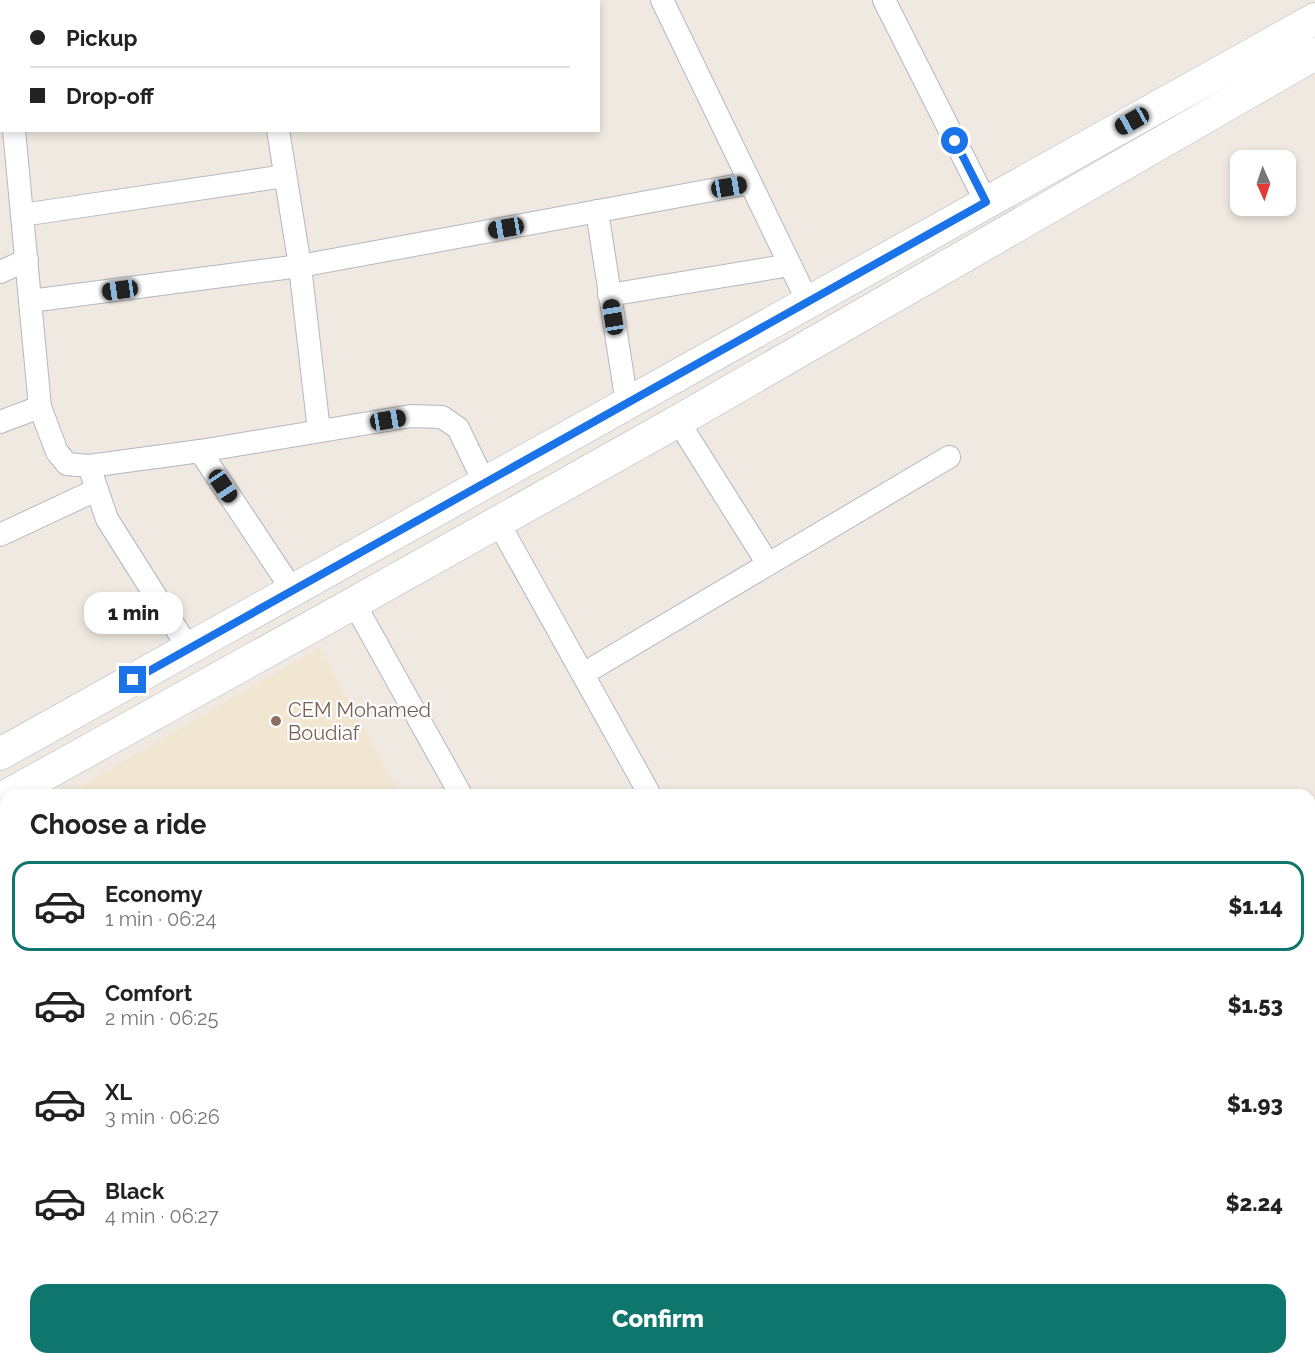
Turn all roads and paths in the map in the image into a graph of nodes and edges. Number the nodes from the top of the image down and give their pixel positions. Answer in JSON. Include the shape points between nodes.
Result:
{"nodes":[{"id":1,"x":662,"y":0,"type":"edge"},
{"id":2,"x":884,"y":0,"type":"edge"},
{"id":3,"x":1315,"y":19,"type":"edge"},
{"id":4,"x":1278,"y":40,"type":"junction"},
{"id":5,"x":1305,"y":60,"type":"edge"},
{"id":6,"x":14,"y":132,"type":"edge"},
{"id":7,"x":278,"y":132,"type":"edge"},
{"id":8,"x":285,"y":176,"type":"junction"},
{"id":9,"x":750,"y":183,"type":"junction"},
{"id":10,"x":986,"y":202,"type":"junction"},
{"id":11,"x":597,"y":211,"type":"junction"},
{"id":12,"x":22,"y":215,"type":"junction"},
{"id":13,"x":27,"y":260,"type":"junction"},
{"id":14,"x":790,"y":265,"type":"junction"},
{"id":15,"x":300,"y":266,"type":"junction"},
{"id":16,"x":0,"y":272,"type":"edge"},
{"id":17,"x":609,"y":295,"type":"junction"},
{"id":18,"x":30,"y":301,"type":"junction"},
{"id":19,"x":808,"y":302,"type":"junction"},
{"id":20,"x":627,"y":404,"type":"junction"},
{"id":21,"x":40,"y":407,"type":"junction"},
{"id":22,"x":678,"y":421,"type":"junction"},
{"id":23,"x":0,"y":422,"type":"edge"},
{"id":24,"x":320,"y":431,"type":"junction"},
{"id":25,"x":200,"y":451,"type":"junction"},
{"id":26,"x":949,"y":457,"type":"dead end"},
{"id":27,"x":90,"y":466,"type":"junction"},
{"id":28,"x":485,"y":484,"type":"junction"},
{"id":29,"x":96,"y":490,"type":"junction"},
{"id":30,"x":498,"y":522,"type":"junction"},
{"id":31,"x":0,"y":535,"type":"edge"},
{"id":32,"x":768,"y":564,"type":"junction"},
{"id":33,"x":293,"y":591,"type":"junction"},
{"id":34,"x":354,"y":603,"type":"junction"},
{"id":35,"x":189,"y":649,"type":"junction"},
{"id":36,"x":583,"y":674,"type":"junction"},
{"id":37,"x":0,"y":753,"type":"edge"},
{"id":38,"x":20,"y":789,"type":"edge"},
{"id":39,"x":458,"y":789,"type":"edge"},
{"id":40,"x":647,"y":789,"type":"edge"}],
"edges":[{"from":1,"to":9,"type":"street"},
{"from":2,"to":10,"type":"street"},
{"from":3,"to":4,"type":"main road"},
{"from":4,"to":5,"type":"main road"},
{"from":4,"to":10,"type":"main road"},
{"from":5,"to":22,"type":"main road"},
{"from":6,"to":12,"type":"street"},
{"from":7,"to":8,"type":"street"},
{"from":8,"to":12,"type":"street"},
{"from":8,"to":15,"type":"street"},
{"from":9,"to":11,"type":"street"},
{"from":9,"to":14,"type":"street"},
{"from":10,"to":19,"type":"main road"},
{"from":11,"to":15,"type":"street"},
{"from":11,"to":17,"type":"street"},
{"from":12,"to":13,"type":"street"},
{"from":13,"to":16,"type":"street"},
{"from":13,"to":18,"type":"street"},
{"from":14,"to":17,"type":"street"},
{"from":14,"to":19,"type":"street"},
{"from":15,"to":18,"type":"street"},
{"from":15,"to":24,"type":"street"},
{"from":17,"to":20,"type":"street"},
{"from":18,"to":21,"type":"street"},
{"from":19,"to":20,"type":"main road"},
{"from":20,"to":28,"type":"main road"},
{"from":21,"to":23,"type":"street"},
{"from":21,"to":27,"type":"street","via":[[57,452],[68,464]]},
{"from":22,"to":30,"type":"main road"},
{"from":22,"to":32,"type":"street"},
{"from":24,"to":25,"type":"street"},
{"from":24,"to":28,"type":"street","via":[[411,416],[442,417],[458,428]]},
{"from":25,"to":27,"type":"street"},
{"from":25,"to":33,"type":"street"},
{"from":26,"to":32,"type":"street"},
{"from":27,"to":29,"type":"street"},
{"from":28,"to":33,"type":"main road"},
{"from":29,"to":31,"type":"street"},
{"from":29,"to":35,"type":"street","via":[[107,519]]},
{"from":30,"to":34,"type":"main road"},
{"from":30,"to":36,"type":"street"},
{"from":32,"to":36,"type":"street"},
{"from":33,"to":35,"type":"main road"},
{"from":34,"to":38,"type":"main road"},
{"from":34,"to":39,"type":"street"},
{"from":35,"to":37,"type":"main road"},
{"from":36,"to":40,"type":"street"}]}
